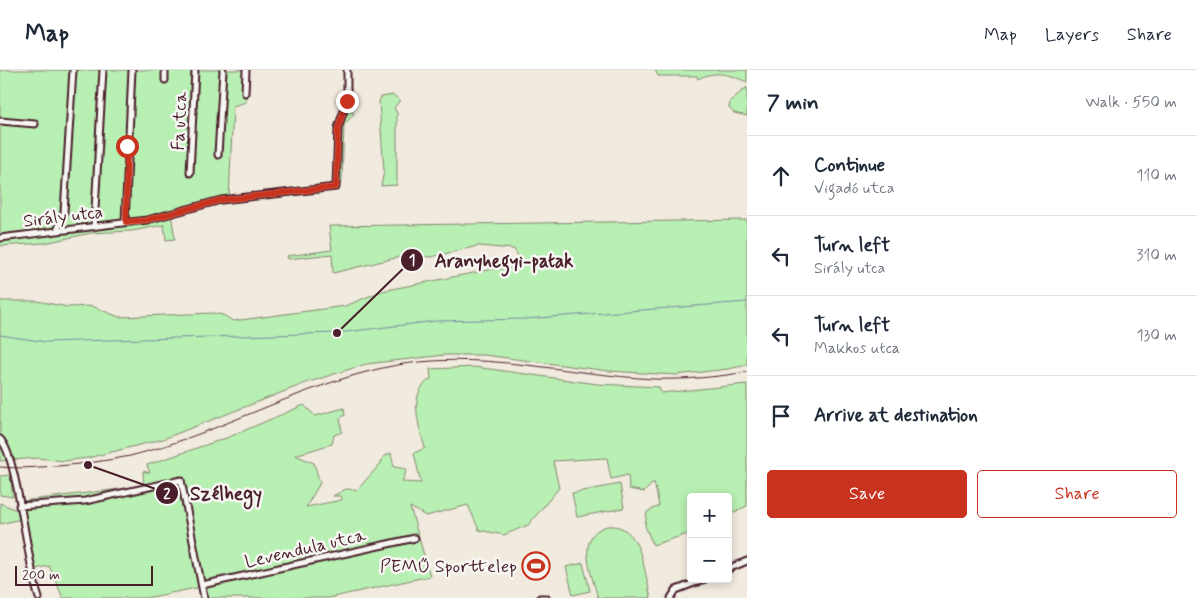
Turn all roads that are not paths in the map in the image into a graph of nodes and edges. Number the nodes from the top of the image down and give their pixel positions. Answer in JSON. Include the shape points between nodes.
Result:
{"nodes":[{"id":1,"x":73,"y":70,"type":"edge"},
{"id":2,"x":103,"y":70,"type":"edge"},
{"id":3,"x":132,"y":70,"type":"edge"},
{"id":4,"x":165,"y":70,"type":"edge"},
{"id":5,"x":195,"y":70,"type":"edge"},
{"id":6,"x":223,"y":70,"type":"edge"},
{"id":7,"x":246,"y":70,"type":"edge"},
{"id":8,"x":348,"y":70,"type":"edge"},
{"id":9,"x":165,"y":80,"type":"dead end"},
{"id":10,"x":245,"y":93,"type":"dead end"},
{"id":11,"x":0,"y":122,"type":"edge"},
{"id":12,"x":35,"y":124,"type":"dead end"},
{"id":13,"x":218,"y":155,"type":"dead end"},
{"id":14,"x":190,"y":173,"type":"dead end"},
{"id":15,"x":126,"y":222,"type":"junction"},
{"id":16,"x":94,"y":227,"type":"junction"},
{"id":17,"x":57,"y":231,"type":"junction"},
{"id":18,"x":0,"y":238,"type":"edge"},
{"id":19,"x":0,"y":439,"type":"edge"},
{"id":20,"x":19,"y":506,"type":"junction"},
{"id":21,"x":414,"y":538,"type":"dead end"},
{"id":22,"x":747,"y":562,"type":"edge"},
{"id":23,"x":732,"y":568,"type":"edge"},
{"id":24,"x":694,"y":583,"type":"edge"},
{"id":25,"x":202,"y":585,"type":"junction"},
{"id":26,"x":39,"y":598,"type":"edge"},
{"id":27,"x":204,"y":598,"type":"edge"},
{"id":28,"x":540,"y":598,"type":"edge"},
{"id":29,"x":546,"y":598,"type":"edge"},
{"id":30,"x":671,"y":598,"type":"edge"}],
"edges":[{"from":1,"to":17,"type":"street","via":[[64,212]]},
{"from":2,"to":16,"type":"street"},
{"from":3,"to":15,"type":"street"},
{"from":4,"to":9,"type":"street"},
{"from":5,"to":14,"type":"street","name":"Fa utca"},
{"from":6,"to":13,"type":"street"},
{"from":7,"to":10,"type":"street"},
{"from":8,"to":15,"type":"street","name":"Sirály utca","via":[[347,101],[338,128],[336,187],[221,200],[147,220]]},
{"from":11,"to":12,"type":"street"},
{"from":15,"to":16,"type":"street","name":"Sirály utca"},
{"from":16,"to":17,"type":"street","name":"Sirály utca"},
{"from":17,"to":18,"type":"street","name":"Sirály utca"},
{"from":19,"to":20,"type":"street","via":[[8,454]]},
{"from":20,"to":25,"type":"street","via":[[85,500],[182,480]]},
{"from":20,"to":26,"type":"street"},
{"from":21,"to":25,"type":"street","name":"Levendula utca"},
{"from":22,"to":23,"type":"street"},
{"from":24,"to":30,"type":"street","via":[[676,590]]},
{"from":25,"to":27,"type":"street"},
{"from":28,"to":29,"type":"street"}]}
